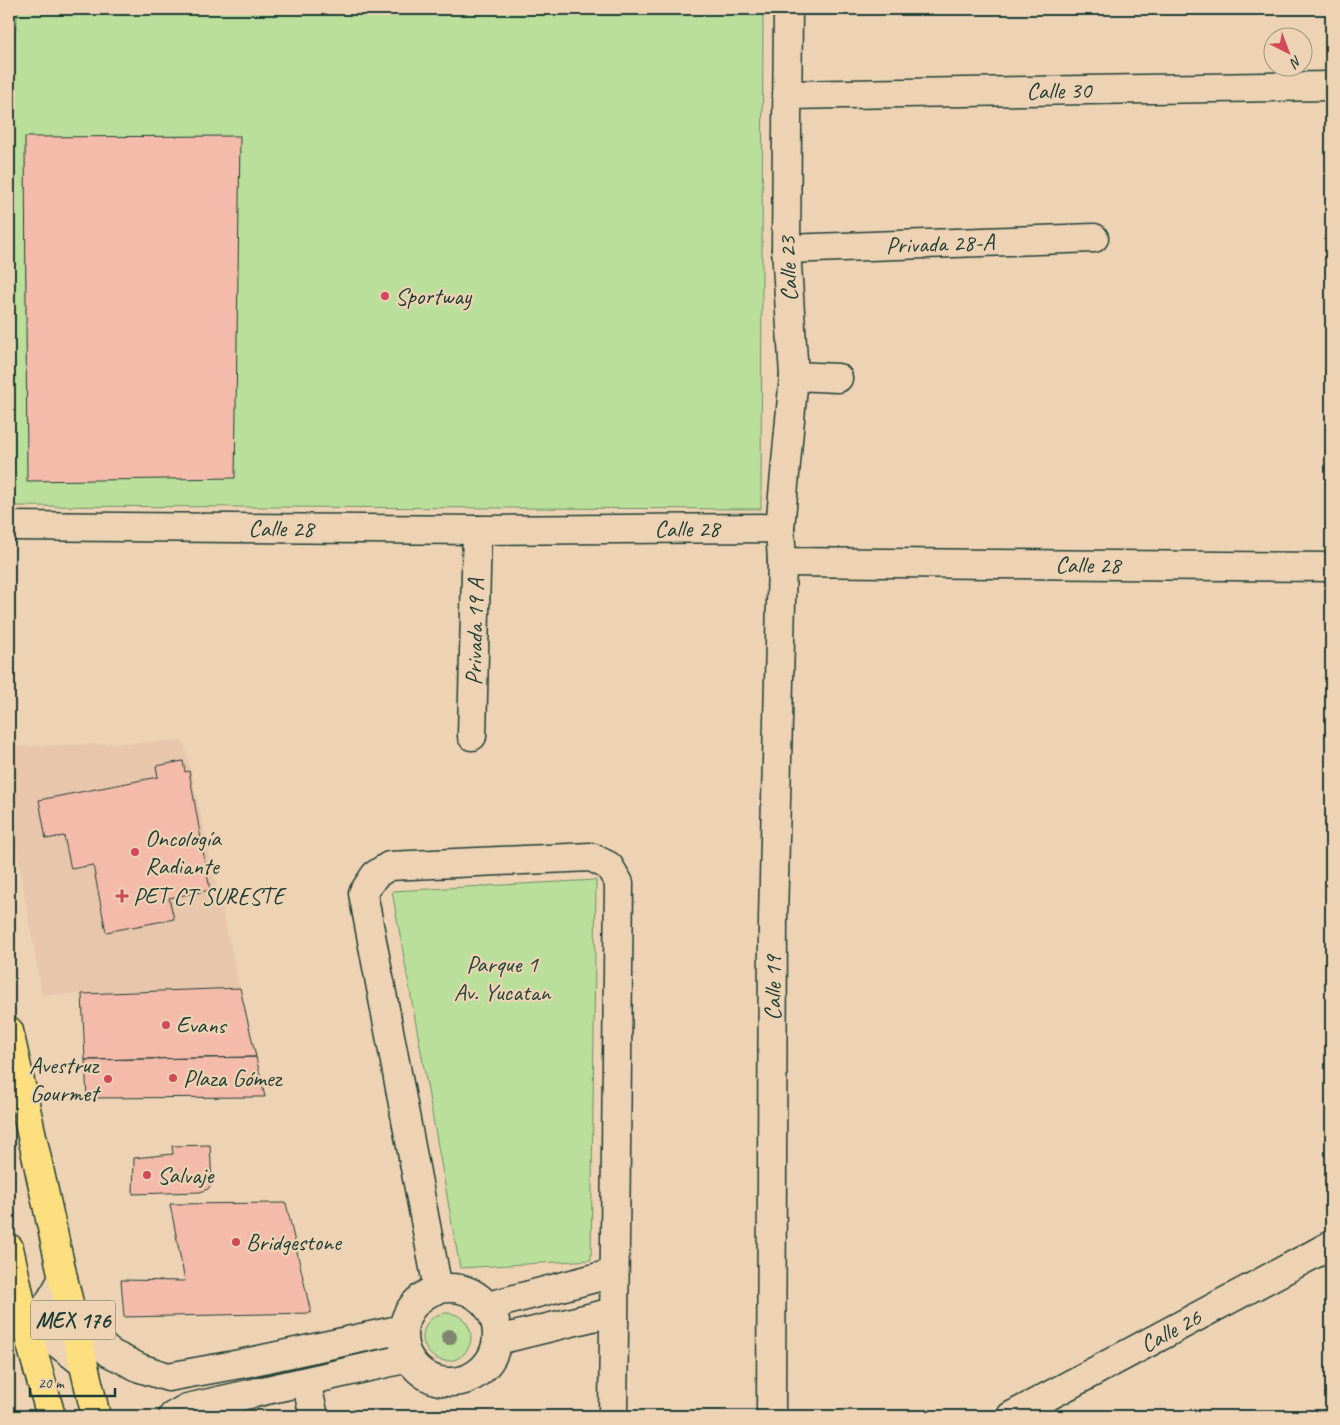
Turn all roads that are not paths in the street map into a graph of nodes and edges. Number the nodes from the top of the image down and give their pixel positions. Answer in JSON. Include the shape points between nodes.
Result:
{"nodes":[{"id":1,"x":788,"y":9,"type":"edge"},
{"id":2,"x":1331,"y":86,"type":"edge"},
{"id":3,"x":787,"y":95,"type":"junction"},
{"id":4,"x":1094,"y":238,"type":"dead end"},
{"id":5,"x":786,"y":249,"type":"junction"},
{"id":6,"x":794,"y":376,"type":"junction"},
{"id":7,"x":838,"y":378,"type":"dead end"},
{"id":8,"x":9,"y":526,"type":"edge"},
{"id":9,"x":780,"y":528,"type":"junction"},
{"id":10,"x":477,"y":530,"type":"junction"},
{"id":11,"x":782,"y":562,"type":"junction"},
{"id":12,"x":1331,"y":567,"type":"edge"},
{"id":13,"x":472,"y":736,"type":"dead end"},
{"id":14,"x":9,"y":1031,"type":"edge"},
{"id":15,"x":1331,"y":1245,"type":"edge"},
{"id":16,"x":9,"y":1248,"type":"edge"},
{"id":17,"x":614,"y":1273,"type":"junction"},
{"id":18,"x":63,"y":1278,"type":"junction"},
{"id":19,"x":438,"y":1289,"type":"junction"},
{"id":20,"x":488,"y":1306,"type":"junction"},
{"id":21,"x":614,"y":1312,"type":"junction"},
{"id":22,"x":74,"y":1322,"type":"junction"},
{"id":23,"x":403,"y":1329,"type":"junction"},
{"id":24,"x":18,"y":1333,"type":"edge"},
{"id":25,"x":498,"y":1340,"type":"junction"},
{"id":26,"x":409,"y":1358,"type":"junction"},
{"id":27,"x":83,"y":1362,"type":"junction"},
{"id":28,"x":168,"y":1376,"type":"junction"},
{"id":29,"x":306,"y":1382,"type":"junction"},
{"id":30,"x":175,"y":1414,"type":"edge"},
{"id":31,"x":51,"y":1416,"type":"edge"},
{"id":32,"x":96,"y":1416,"type":"edge"},
{"id":33,"x":314,"y":1416,"type":"edge"},
{"id":34,"x":613,"y":1416,"type":"edge"},
{"id":35,"x":771,"y":1416,"type":"edge"},
{"id":36,"x":1012,"y":1416,"type":"edge"}],
"edges":[{"from":1,"to":3,"type":"street","name":"Calle 23"},
{"from":2,"to":3,"type":"street","name":"Calle 30"},
{"from":3,"to":5,"type":"street","name":"Calle 23"},
{"from":4,"to":5,"type":"street","name":"Privada 28-A"},
{"from":5,"to":6,"type":"street","name":"Calle 23"},
{"from":6,"to":7,"type":"street"},
{"from":6,"to":9,"type":"street","name":"Calle 23"},
{"from":8,"to":10,"type":"street","name":"Calle 28"},
{"from":9,"to":10,"type":"street","name":"Calle 28"},
{"from":9,"to":11,"type":"street"},
{"from":10,"to":13,"type":"street","name":"Privada 19 A"},
{"from":11,"to":12,"type":"street","name":"Calle 28"},
{"from":11,"to":35,"type":"street","name":"Calle 19","via":[[773,918]]},
{"from":14,"to":18,"type":"main road","number":"MEX 176"},
{"from":15,"to":36,"type":"street","name":"Calle 26"},
{"from":16,"to":24,"type":"main road","number":"MEX 176"},
{"from":17,"to":19,"type":"street","via":[[619,883],[609,866],[590,857],[389,866],[374,875],[364,893]]},
{"from":17,"to":20,"type":"street"},
{"from":17,"to":21,"type":"street"},
{"from":18,"to":22,"type":"main road","number":"MEX 176"},
{"from":18,"to":24,"type":"street","via":[[42,1315]]},
{"from":19,"to":20,"type":"street","via":[[465,1290]]},
{"from":19,"to":23,"type":"street","via":[[422,1298],[410,1312]]},
{"from":20,"to":25,"type":"street","via":[[496,1322]]},
{"from":21,"to":25,"type":"street"},
{"from":21,"to":34,"type":"street"},
{"from":22,"to":27,"type":"main road","number":"MEX 176"},
{"from":22,"to":28,"type":"street","via":[[110,1353],[140,1368]]},
{"from":23,"to":26,"type":"street"},
{"from":23,"to":28,"type":"street"},
{"from":24,"to":27,"type":"street","via":[[57,1343]]},
{"from":24,"to":31,"type":"main road","number":"MEX 176"},
{"from":25,"to":26,"type":"street","via":[[492,1359],[478,1374],[460,1382],[440,1382],[422,1373]]},
{"from":26,"to":29,"type":"street"},
{"from":27,"to":32,"type":"main road","number":"MEX 176"},
{"from":28,"to":30,"type":"street"},
{"from":29,"to":30,"type":"street","via":[[187,1408]]},
{"from":29,"to":33,"type":"street"}]}
